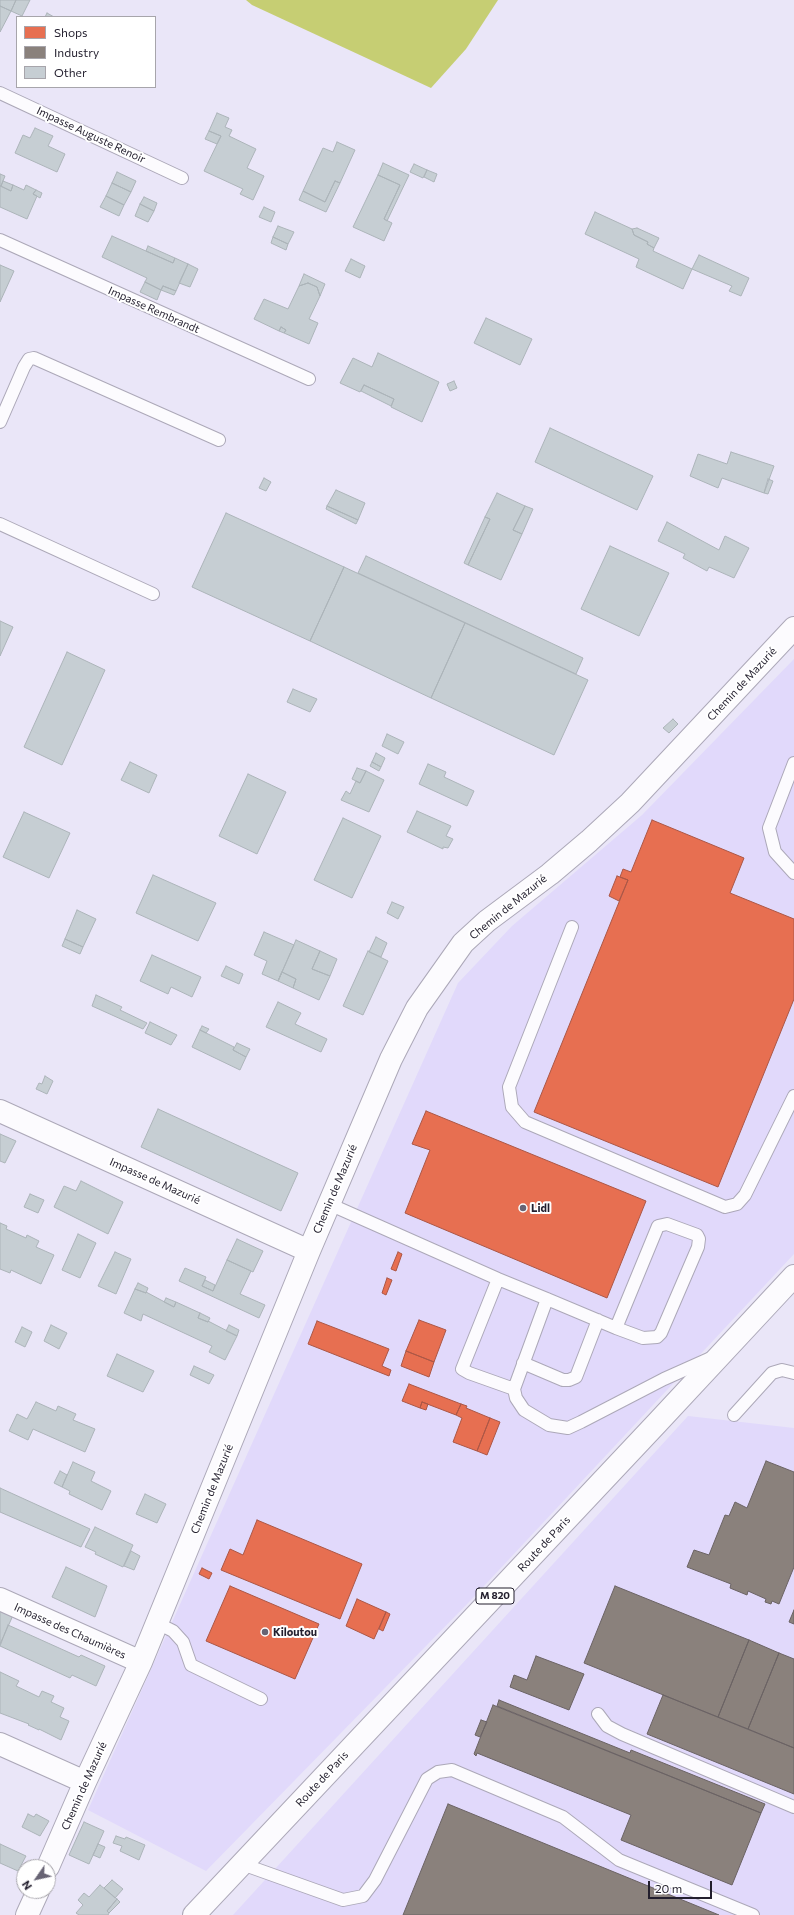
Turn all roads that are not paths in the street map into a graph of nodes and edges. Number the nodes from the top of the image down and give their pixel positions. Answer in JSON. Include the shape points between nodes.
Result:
{"nodes":[{"id":1,"x":0,"y":93,"type":"edge"},
{"id":2,"x":182,"y":178,"type":"dead end"},
{"id":3,"x":0,"y":240,"type":"edge"},
{"id":4,"x":309,"y":379,"type":"dead end"},
{"id":5,"x":0,"y":422,"type":"edge"},
{"id":6,"x":219,"y":440,"type":"dead end"},
{"id":7,"x":0,"y":524,"type":"edge"},
{"id":8,"x":153,"y":594,"type":"dead end"},
{"id":9,"x":794,"y":628,"type":"edge"},
{"id":10,"x":794,"y":763,"type":"edge"},
{"id":11,"x":794,"y":873,"type":"edge"},
{"id":12,"x":572,"y":927,"type":"dead end"},
{"id":13,"x":794,"y":1096,"type":"edge"},
{"id":14,"x":0,"y":1112,"type":"edge"},
{"id":15,"x":329,"y":1204,"type":"junction"},
{"id":16,"x":309,"y":1251,"type":"junction"},
{"id":17,"x":794,"y":1276,"type":"edge"},
{"id":18,"x":498,"y":1279,"type":"junction"},
{"id":19,"x":548,"y":1299,"type":"junction"},
{"id":20,"x":598,"y":1320,"type":"junction"},
{"id":21,"x":616,"y":1328,"type":"junction"},
{"id":22,"x":721,"y":1354,"type":"junction"},
{"id":23,"x":523,"y":1363,"type":"junction"},
{"id":24,"x":794,"y":1373,"type":"edge"},
{"id":25,"x":514,"y":1389,"type":"junction"},
{"id":26,"x":734,"y":1415,"type":"dead end"},
{"id":27,"x":0,"y":1599,"type":"edge"},
{"id":28,"x":157,"y":1623,"type":"junction"},
{"id":29,"x":141,"y":1662,"type":"junction"},
{"id":30,"x":261,"y":1699,"type":"dead end"},
{"id":31,"x":598,"y":1714,"type":"dead end"},
{"id":32,"x":0,"y":1744,"type":"edge"},
{"id":33,"x":85,"y":1782,"type":"junction"},
{"id":34,"x":794,"y":1807,"type":"edge"},
{"id":35,"x":51,"y":1859,"type":"edge"},
{"id":36,"x":242,"y":1864,"type":"junction"},
{"id":37,"x":34,"y":1899,"type":"edge"},
{"id":38,"x":27,"y":1915,"type":"edge"},
{"id":39,"x":194,"y":1915,"type":"edge"},
{"id":40,"x":753,"y":1915,"type":"edge"}],
"edges":[{"from":1,"to":2,"type":"lane","name":"Impasse Auguste Renoir"},
{"from":3,"to":4,"type":"lane","name":"Impasse Rembrandt"},
{"from":5,"to":6,"type":"lane","via":[[24,367],[29,359],[34,358]]},
{"from":7,"to":8,"type":"lane"},
{"from":9,"to":15,"type":"street","name":"Chemin de Mazurié","via":[[590,841],[464,943],[417,1008],[391,1059]]},
{"from":10,"to":11,"type":"lane","via":[[769,828],[775,852]]},
{"from":12,"to":13,"type":"lane","via":[[509,1087],[512,1107],[525,1122],[725,1207],[737,1204],[745,1195]]},
{"from":14,"to":16,"type":"street","name":"Impasse de Mazurié"},
{"from":15,"to":16,"type":"street","name":"Chemin de Mazurié"},
{"from":15,"to":18,"type":"lane"},
{"from":16,"to":28,"type":"street","name":"Chemin de Mazurié"},
{"from":17,"to":22,"type":"street","name":"Route de Paris","number":"M 820"},
{"from":18,"to":19,"type":"lane"},
{"from":18,"to":25,"type":"lane","via":[[462,1368],[468,1373]]},
{"from":19,"to":20,"type":"lane"},
{"from":19,"to":23,"type":"lane"},
{"from":20,"to":21,"type":"lane"},
{"from":20,"to":23,"type":"lane","via":[[576,1377],[562,1380]]},
{"from":21,"to":21,"type":"lane","via":[[643,1338],[657,1337],[661,1333],[698,1247],[699,1238],[696,1235],[667,1224],[658,1226]]},
{"from":22,"to":25,"type":"lane","via":[[664,1379],[568,1428],[549,1425],[524,1410],[516,1398]]},
{"from":22,"to":36,"type":"street","name":"Route de Paris","number":"M 820"},
{"from":23,"to":25,"type":"lane"},
{"from":24,"to":26,"type":"lane","via":[[782,1370],[772,1373]]},
{"from":27,"to":29,"type":"street","name":"Impasse des Chaumières"},
{"from":28,"to":29,"type":"street","name":"Chemin de Mazurié"},
{"from":28,"to":30,"type":"lane","via":[[173,1631],[183,1642],[191,1665]]},
{"from":29,"to":33,"type":"street","name":"Chemin de Mazurié"},
{"from":31,"to":34,"type":"lane","via":[[607,1726],[622,1734]]},
{"from":32,"to":33,"type":"street"},
{"from":33,"to":35,"type":"street","name":"Chemin de Mazurié"},
{"from":36,"to":39,"type":"street","name":"Route de Paris","number":"M 820"},
{"from":36,"to":40,"type":"lane","via":[[343,1900],[363,1896],[375,1880],[427,1779],[438,1772],[452,1770],[563,1817],[619,1860]]},
{"from":37,"to":38,"type":"street"}]}
